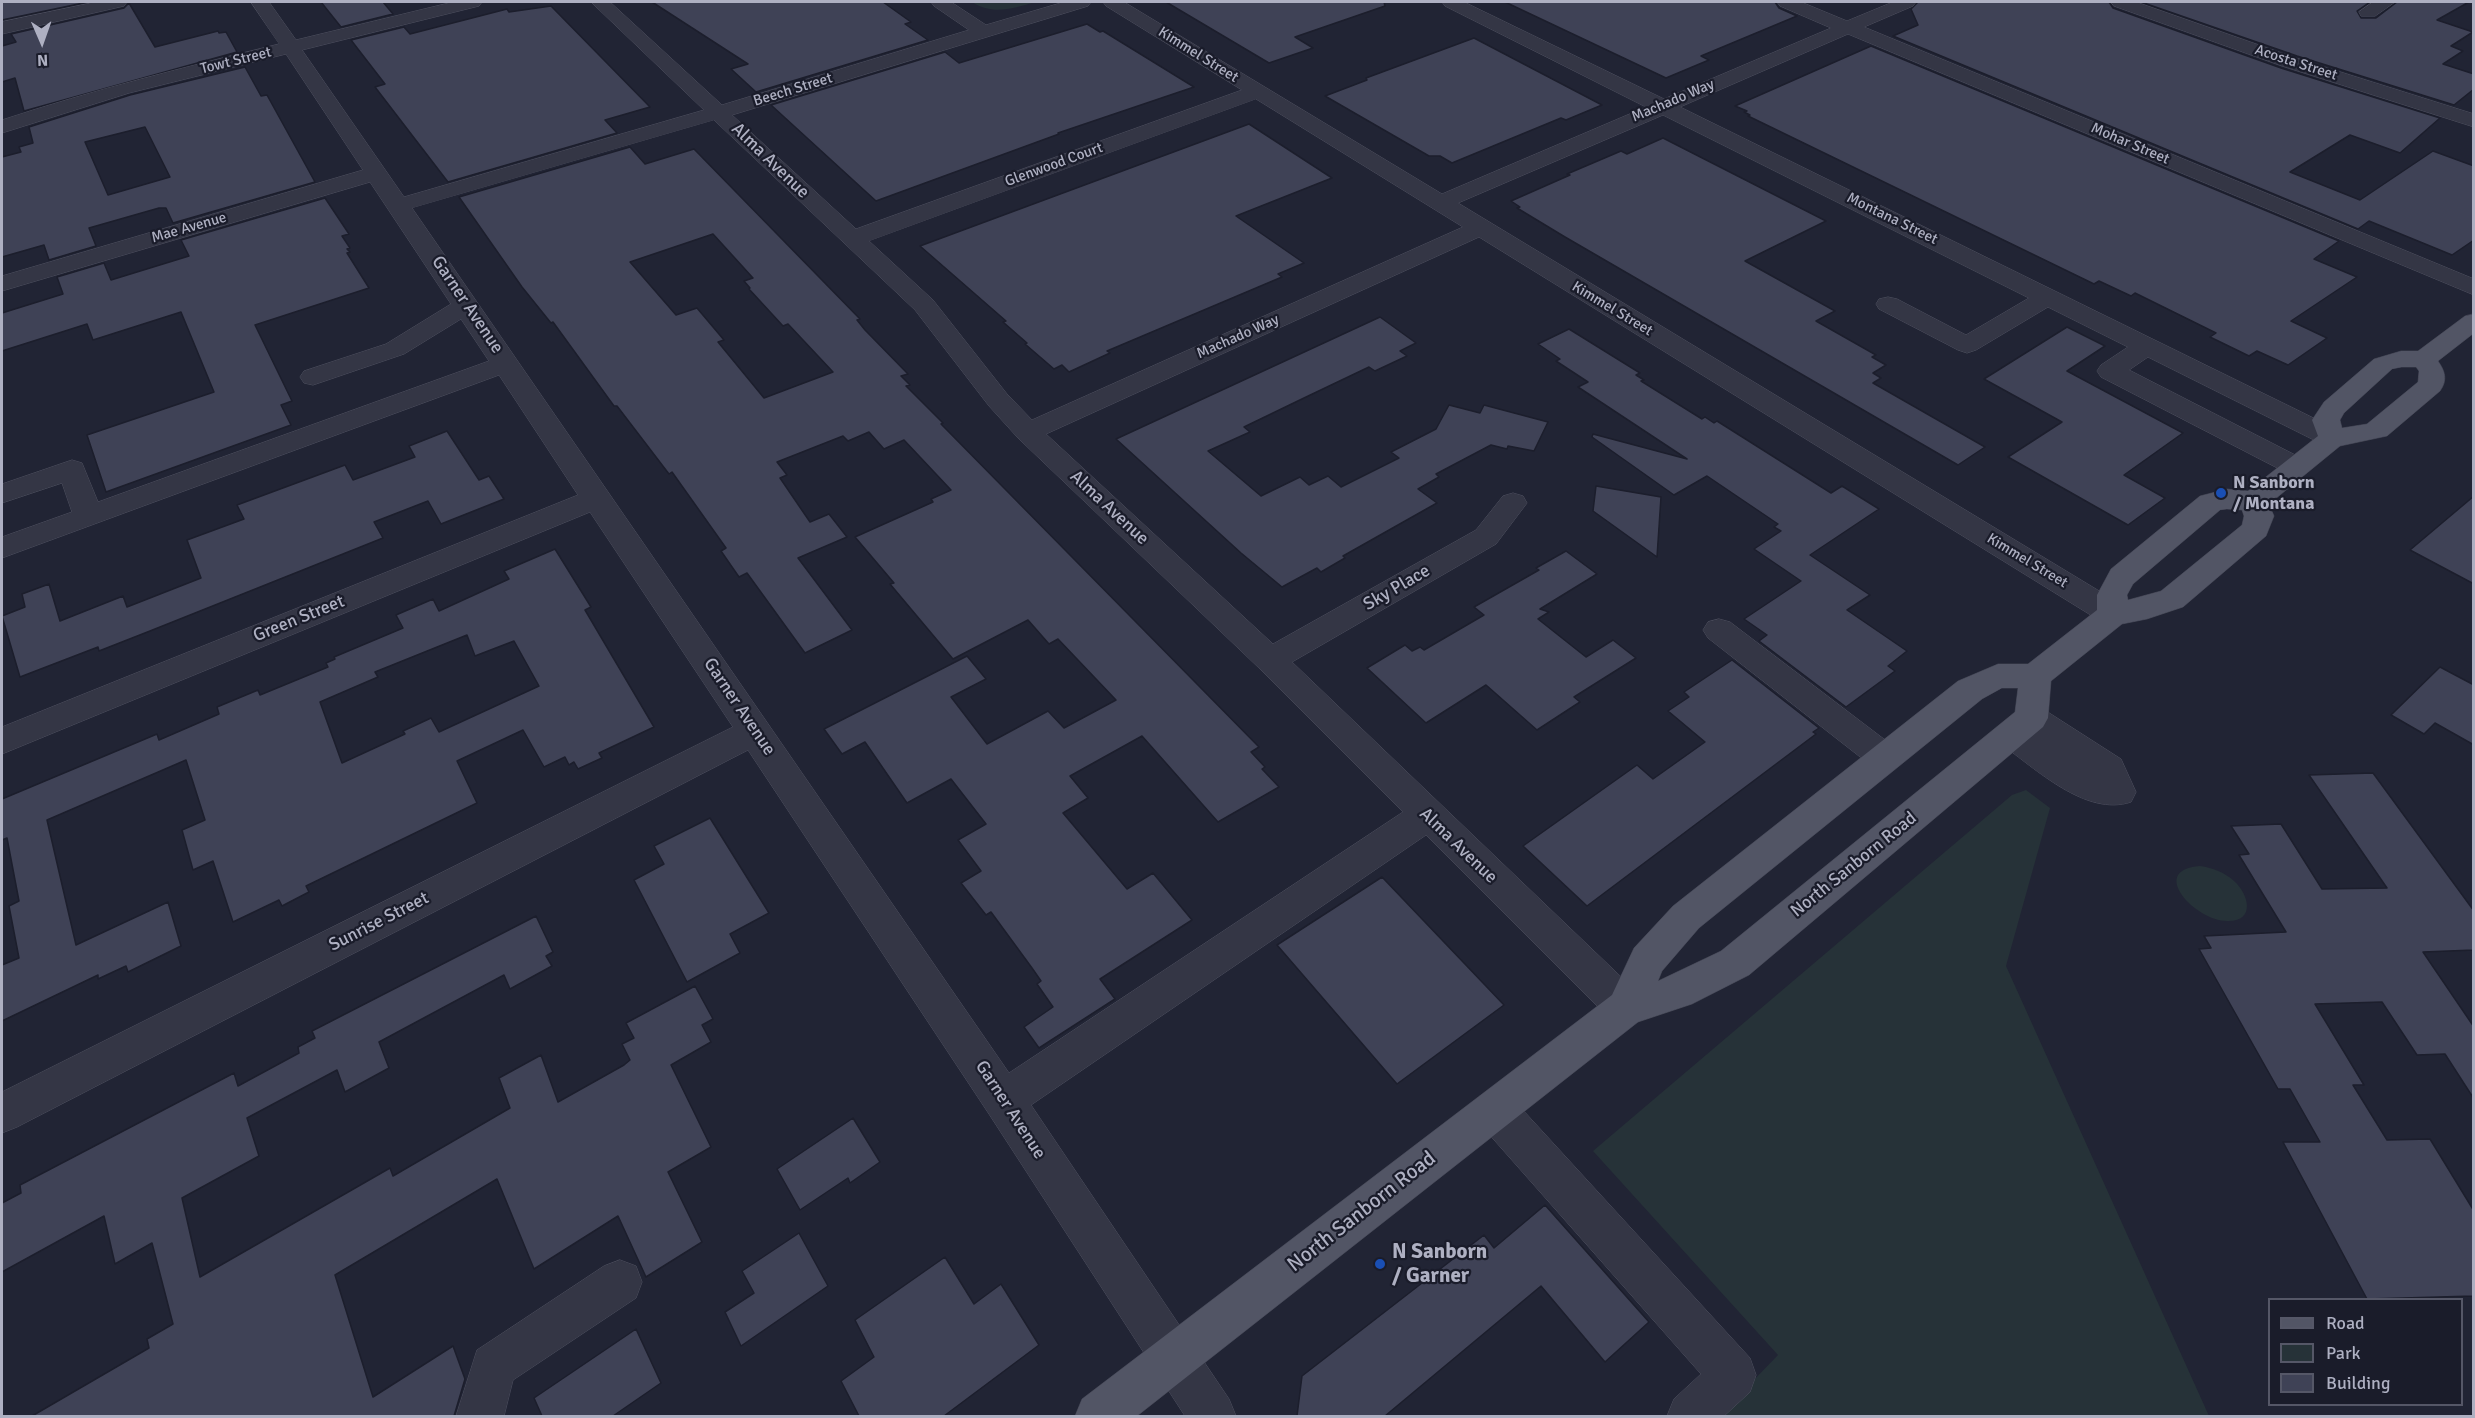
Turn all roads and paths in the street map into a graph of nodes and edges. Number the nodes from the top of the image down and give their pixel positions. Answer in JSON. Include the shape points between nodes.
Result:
{"nodes":[{"id":1,"x":118,"y":2,"type":"edge"},
{"id":2,"x":260,"y":2,"type":"edge"},
{"id":3,"x":473,"y":2,"type":"edge"},
{"id":4,"x":600,"y":2,"type":"edge"},
{"id":5,"x":940,"y":2,"type":"edge"},
{"id":6,"x":1082,"y":2,"type":"edge"},
{"id":7,"x":1112,"y":2,"type":"edge"},
{"id":8,"x":1451,"y":2,"type":"edge"},
{"id":9,"x":1786,"y":2,"type":"edge"},
{"id":10,"x":1907,"y":2,"type":"edge"},
{"id":11,"x":2120,"y":2,"type":"edge"},
{"id":12,"x":2386,"y":2,"type":"edge"},
{"id":13,"x":2368,"y":12,"type":"dead end"},
{"id":14,"x":1848,"y":27,"type":"junction"},
{"id":15,"x":2,"y":28,"type":"edge"},
{"id":16,"x":982,"y":31,"type":"junction"},
{"id":17,"x":291,"y":47,"type":"junction"},
{"id":18,"x":1257,"y":92,"type":"junction"},
{"id":19,"x":1663,"y":106,"type":"junction"},
{"id":20,"x":719,"y":112,"type":"junction"},
{"id":21,"x":2474,"y":121,"type":"edge"},
{"id":22,"x":2,"y":127,"type":"edge"},
{"id":23,"x":377,"y":173,"type":"junction"},
{"id":24,"x":1440,"y":203,"type":"junction"},
{"id":25,"x":399,"y":205,"type":"junction"},
{"id":26,"x":1480,"y":228,"type":"junction"},
{"id":27,"x":851,"y":239,"type":"junction"},
{"id":28,"x":2,"y":284,"type":"edge"},
{"id":29,"x":2474,"y":288,"type":"edge"},
{"id":30,"x":2048,"y":297,"type":"junction"},
{"id":31,"x":1888,"y":304,"type":"dead end"},
{"id":32,"x":467,"y":305,"type":"junction"},
{"id":33,"x":2474,"y":321,"type":"edge"},
{"id":34,"x":2147,"y":346,"type":"junction"},
{"id":35,"x":2424,"y":359,"type":"junction"},
{"id":36,"x":507,"y":363,"type":"junction"},
{"id":37,"x":313,"y":377,"type":"dead end"},
{"id":38,"x":1028,"y":432,"type":"junction"},
{"id":39,"x":2332,"y":438,"type":"junction"},
{"id":40,"x":2297,"y":467,"type":"junction"},
{"id":41,"x":2,"y":494,"type":"edge"},
{"id":42,"x":598,"y":498,"type":"junction"},
{"id":43,"x":2254,"y":501,"type":"junction"},
{"id":44,"x":1513,"y":503,"type":"dead end"},
{"id":45,"x":88,"y":517,"type":"junction"},
{"id":46,"x":2,"y":549,"type":"edge"},
{"id":47,"x":2113,"y":614,"type":"junction"},
{"id":48,"x":1719,"y":630,"type":"dead end"},
{"id":49,"x":1270,"y":660,"type":"junction"},
{"id":50,"x":2035,"y":676,"type":"junction"},
{"id":51,"x":2022,"y":727,"type":"junction"},
{"id":52,"x":756,"y":731,"type":"junction"},
{"id":53,"x":2,"y":741,"type":"edge"},
{"id":54,"x":1885,"y":758,"type":"junction"},
{"id":55,"x":2124,"y":795,"type":"dead end"},
{"id":56,"x":1427,"y":815,"type":"junction"},
{"id":57,"x":1626,"y":1008,"type":"junction"},
{"id":58,"x":1004,"y":1100,"type":"junction"},
{"id":59,"x":1495,"y":1110,"type":"junction"},
{"id":60,"x":2,"y":1113,"type":"edge"},
{"id":61,"x":620,"y":1282,"type":"dead end"},
{"id":62,"x":1173,"y":1359,"type":"junction"},
{"id":63,"x":480,"y":1416,"type":"edge"},
{"id":64,"x":1099,"y":1416,"type":"edge"},
{"id":65,"x":1212,"y":1416,"type":"edge"},
{"id":66,"x":1691,"y":1416,"type":"edge"}],
"edges":[{"from":1,"to":15,"type":"street"},
{"from":2,"to":17,"type":"street","name":"Garner Avenue"},
{"from":3,"to":17,"type":"street","name":"Towt Street"},
{"from":4,"to":20,"type":"street","name":"Alma Avenue"},
{"from":5,"to":16,"type":"street"},
{"from":6,"to":16,"type":"street","name":"Beech Street"},
{"from":7,"to":18,"type":"street","name":"Kimmel Street"},
{"from":8,"to":19,"type":"street","name":"Montana Street"},
{"from":9,"to":14,"type":"street","name":"Mohar Street"},
{"from":10,"to":14,"type":"street","name":"Machado Way"},
{"from":11,"to":21,"type":"street","name":"Acosta Street","via":[[2289,62]]},
{"from":12,"to":13,"type":"street"},
{"from":14,"to":19,"type":"street","name":"Machado Way"},
{"from":14,"to":29,"type":"street","name":"Mohar Street"},
{"from":16,"to":20,"type":"street","name":"Beech Street"},
{"from":17,"to":22,"type":"street","name":"Towt Street","via":[[93,97]]},
{"from":17,"to":23,"type":"street","name":"Garner Avenue"},
{"from":18,"to":24,"type":"street","name":"Kimmel Street"},
{"from":18,"to":27,"type":"street","name":"Glenwood Court"},
{"from":19,"to":24,"type":"street","name":"Machado Way"},
{"from":19,"to":30,"type":"street","name":"Montana Street"},
{"from":20,"to":25,"type":"street","name":"Beech Street"},
{"from":20,"to":27,"type":"street","name":"Alma Avenue"},
{"from":23,"to":25,"type":"street","name":"Garner Avenue"},
{"from":23,"to":28,"type":"street","name":"Mae Avenue"},
{"from":24,"to":26,"type":"street","name":"Kimmel Street"},
{"from":25,"to":32,"type":"street","name":"Garner Avenue"},
{"from":26,"to":38,"type":"street","name":"Machado Way"},
{"from":26,"to":47,"type":"street","name":"Kimmel Street"},
{"from":27,"to":38,"type":"street","name":"Alma Avenue","via":[[924,305]]},
{"from":30,"to":31,"type":"street","via":[[1967,345]]},
{"from":30,"to":34,"type":"street","name":"Montana Street"},
{"from":32,"to":36,"type":"street","name":"Garner Avenue"},
{"from":32,"to":37,"type":"street","via":[[394,349]]},
{"from":33,"to":35,"type":"main road"},
{"from":34,"to":39,"type":"street","name":"Montana Street"},
{"from":34,"to":40,"type":"street","via":[[2110,371]]},
{"from":35,"to":39,"type":"main road","via":[[2383,364],[2333,408],[2326,420]]},
{"from":35,"to":39,"type":"main road","via":[[2432,371],[2431,385],[2377,430]]},
{"from":36,"to":42,"type":"street","name":"Garner Avenue"},
{"from":36,"to":45,"type":"street"},
{"from":38,"to":49,"type":"street","name":"Alma Avenue"},
{"from":39,"to":40,"type":"main road"},
{"from":40,"to":43,"type":"main road"},
{"from":41,"to":45,"type":"street","via":[[72,470]]},
{"from":42,"to":52,"type":"street","name":"Garner Avenue"},
{"from":42,"to":53,"type":"street","name":"Green Street"},
{"from":43,"to":47,"type":"main road","via":[[2210,503],[2122,577],[2112,595]]},
{"from":43,"to":47,"type":"main road","via":[[2259,516],[2256,529],[2172,599]]},
{"from":44,"to":49,"type":"street","name":"Sky Place","via":[[1486,537]]},
{"from":45,"to":46,"type":"street"},
{"from":47,"to":50,"type":"main road"},
{"from":48,"to":54,"type":"street"},
{"from":49,"to":56,"type":"street","name":"Alma Avenue"},
{"from":50,"to":51,"type":"main road"},
{"from":50,"to":54,"type":"main road","name":"North Sanborn Road","via":[[1998,676],[1970,690]]},
{"from":51,"to":55,"type":"street","via":[[2089,787]]},
{"from":51,"to":57,"type":"main road","name":"North Sanborn Road","via":[[1735,963],[1678,992]]},
{"from":52,"to":58,"type":"street","name":"Garner Avenue"},
{"from":52,"to":60,"type":"street","name":"Sunrise Street"},
{"from":54,"to":57,"type":"main road","name":"North Sanborn Road","via":[[1686,917],[1648,960]]},
{"from":56,"to":57,"type":"street","name":"Alma Avenue"},
{"from":56,"to":58,"type":"street"},
{"from":57,"to":59,"type":"main road","name":"North Sanborn Road"},
{"from":58,"to":62,"type":"street","name":"Garner Avenue"},
{"from":59,"to":62,"type":"main road","name":"North Sanborn Road"},
{"from":59,"to":66,"type":"street","via":[[1733,1375]]},
{"from":61,"to":63,"type":"street","via":[[493,1366]]},
{"from":62,"to":64,"type":"main road","name":"North Sanborn Road"},
{"from":62,"to":65,"type":"street","name":"Garner Avenue"}]}
